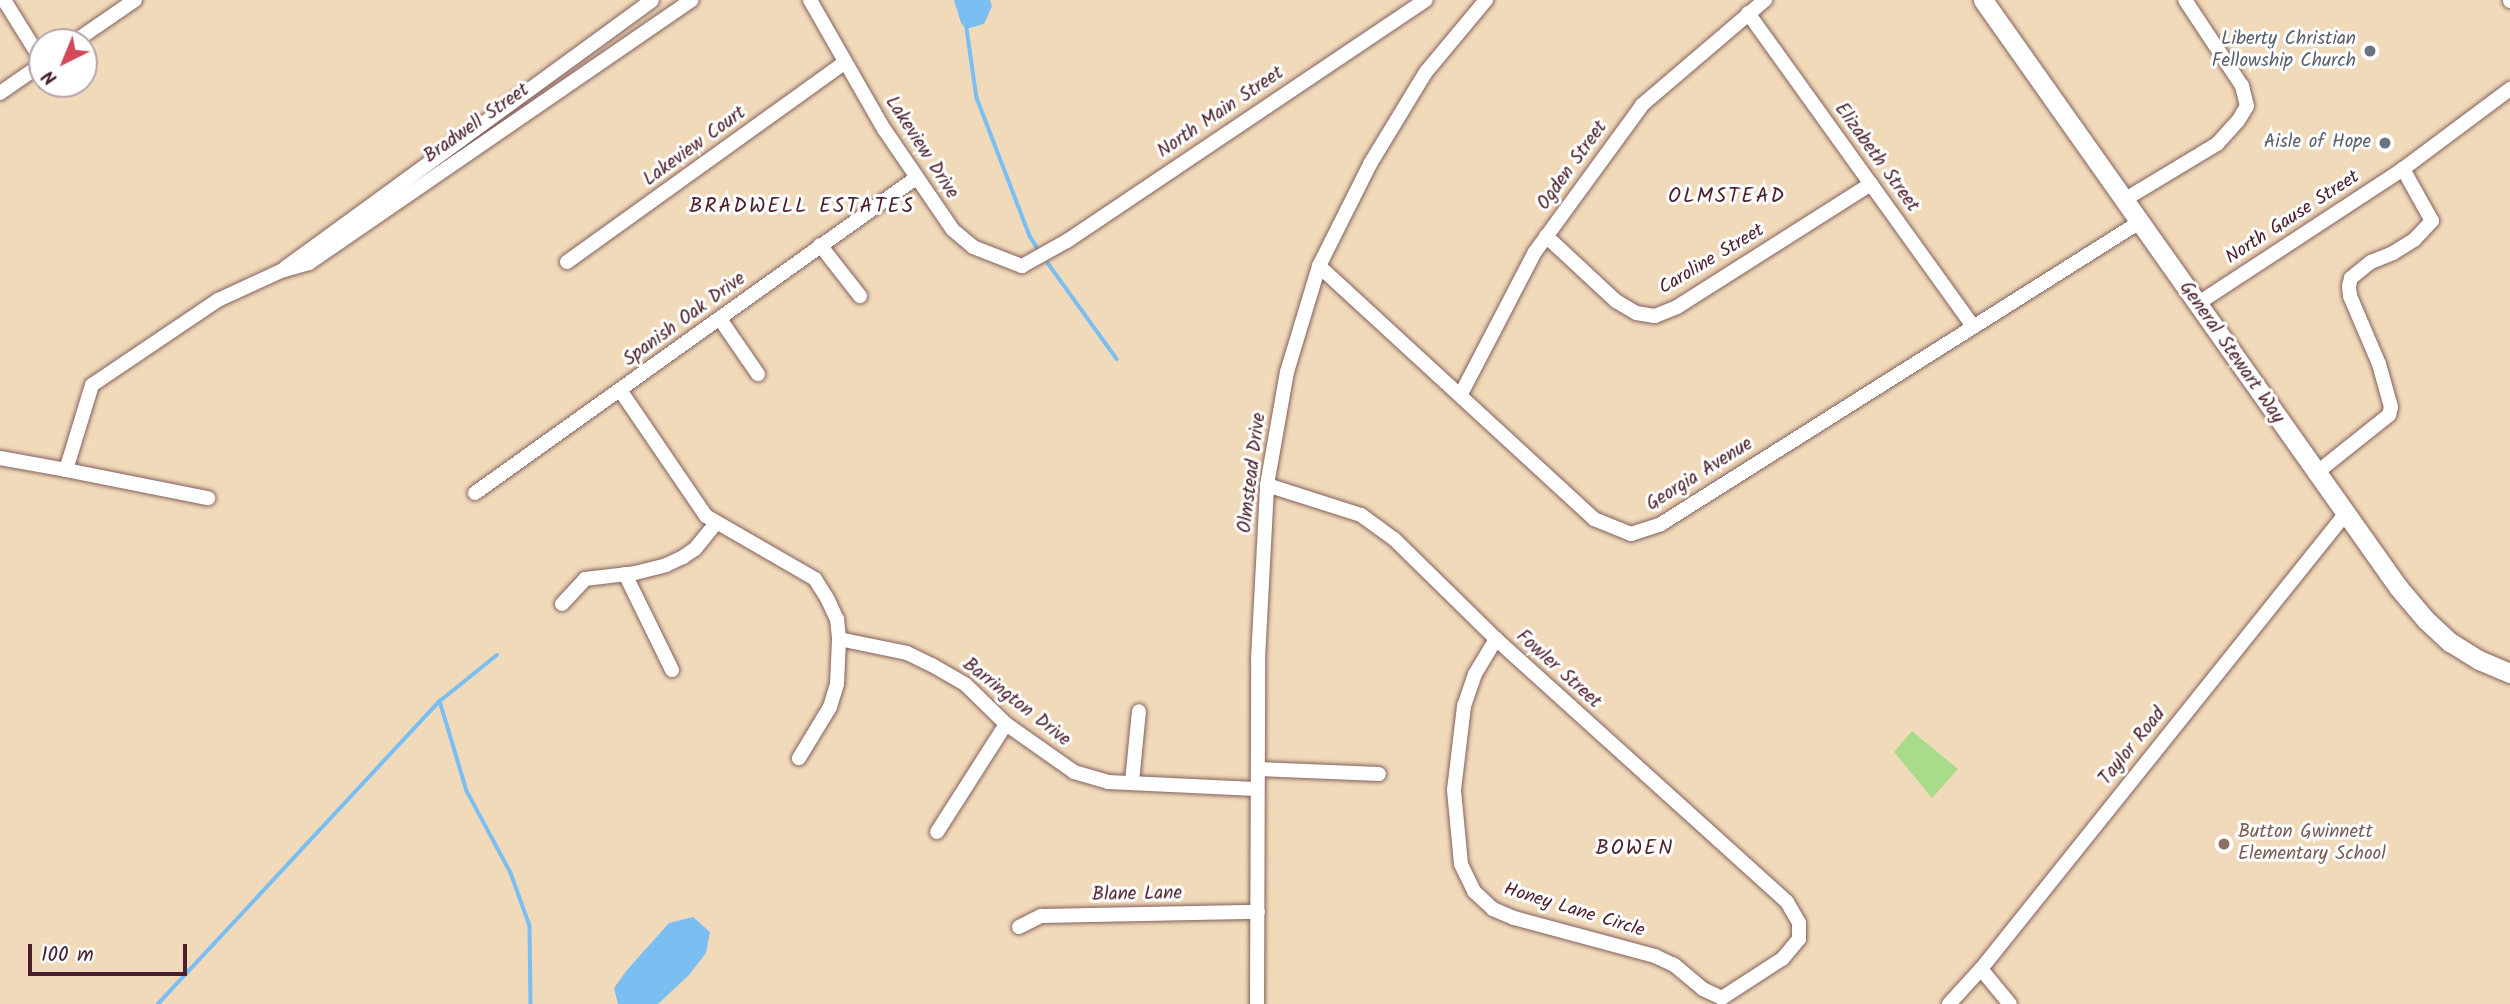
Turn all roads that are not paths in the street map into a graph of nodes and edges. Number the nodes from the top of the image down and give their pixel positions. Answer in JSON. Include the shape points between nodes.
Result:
{"nodes":[{"id":1,"x":4,"y":0,"type":"edge"},
{"id":2,"x":135,"y":0,"type":"edge"},
{"id":3,"x":652,"y":0,"type":"edge"},
{"id":4,"x":691,"y":0,"type":"edge"},
{"id":5,"x":810,"y":0,"type":"edge"},
{"id":6,"x":1425,"y":0,"type":"edge"},
{"id":7,"x":1486,"y":0,"type":"edge"},
{"id":8,"x":1765,"y":0,"type":"edge"},
{"id":9,"x":1983,"y":0,"type":"edge"},
{"id":10,"x":2186,"y":0,"type":"edge"},
{"id":11,"x":1748,"y":13,"type":"junction"},
{"id":12,"x":94,"y":28,"type":"edge"},
{"id":13,"x":28,"y":39,"type":"edge"},
{"id":14,"x":844,"y":63,"type":"junction"},
{"id":15,"x":28,"y":72,"type":"edge"},
{"id":16,"x":2510,"y":89,"type":"edge"},
{"id":17,"x":0,"y":93,"type":"edge"},
{"id":18,"x":2403,"y":169,"type":"junction"},
{"id":19,"x":916,"y":178,"type":"junction"},
{"id":20,"x":1871,"y":184,"type":"junction"},
{"id":21,"x":2124,"y":200,"type":"junction"},
{"id":22,"x":2138,"y":223,"type":"junction"},
{"id":23,"x":1546,"y":236,"type":"junction"},
{"id":24,"x":820,"y":245,"type":"junction"},
{"id":25,"x":1038,"y":257,"type":"joint"},
{"id":26,"x":567,"y":262,"type":"dead end"},
{"id":27,"x":1319,"y":266,"type":"junction"},
{"id":28,"x":281,"y":271,"type":"junction"},
{"id":29,"x":860,"y":296,"type":"dead end"},
{"id":30,"x":2197,"y":304,"type":"junction"},
{"id":31,"x":720,"y":319,"type":"junction"},
{"id":32,"x":1973,"y":326,"type":"junction"},
{"id":33,"x":758,"y":374,"type":"dead end"},
{"id":34,"x":620,"y":390,"type":"junction"},
{"id":35,"x":1461,"y":394,"type":"junction"},
{"id":36,"x":0,"y":458,"type":"edge"},
{"id":37,"x":66,"y":470,"type":"junction"},
{"id":38,"x":2315,"y":474,"type":"junction"},
{"id":39,"x":1267,"y":485,"type":"junction"},
{"id":40,"x":475,"y":493,"type":"dead end"},
{"id":41,"x":208,"y":498,"type":"dead end"},
{"id":42,"x":2346,"y":513,"type":"junction"},
{"id":43,"x":716,"y":523,"type":"junction"},
{"id":44,"x":625,"y":574,"type":"junction"},
{"id":45,"x":562,"y":604,"type":"dead end"},
{"id":46,"x":839,"y":639,"type":"junction"},
{"id":47,"x":1496,"y":639,"type":"junction"},
{"id":48,"x":672,"y":670,"type":"dead end"},
{"id":49,"x":2510,"y":673,"type":"edge"},
{"id":50,"x":1139,"y":711,"type":"dead end"},
{"id":51,"x":1006,"y":724,"type":"junction"},
{"id":52,"x":799,"y":758,"type":"dead end"},
{"id":53,"x":1258,"y":769,"type":"junction"},
{"id":54,"x":1379,"y":774,"type":"dead end"},
{"id":55,"x":1132,"y":782,"type":"junction"},
{"id":56,"x":1255,"y":789,"type":"junction"},
{"id":57,"x":937,"y":832,"type":"dead end"},
{"id":58,"x":1258,"y":912,"type":"junction"},
{"id":59,"x":1799,"y":923,"type":"joint"},
{"id":60,"x":1019,"y":927,"type":"dead end"},
{"id":61,"x":1981,"y":969,"type":"junction"},
{"id":62,"x":1257,"y":1004,"type":"edge"},
{"id":63,"x":1949,"y":1004,"type":"edge"},
{"id":64,"x":2010,"y":1004,"type":"edge"}],
"edges":[{"from":1,"to":13,"type":"street"},
{"from":2,"to":12,"type":"street"},
{"from":3,"to":28,"type":"street","name":"Bradwell Street"},
{"from":4,"to":28,"type":"street","name":"Bradwell Street","via":[[309,263]]},
{"from":5,"to":14,"type":"street","name":"Lakeview Drive"},
{"from":6,"to":25,"type":"street","name":"North Main Street"},
{"from":7,"to":27,"type":"street","name":"Olmstead Drive","via":[[1426,72],[1370,164]]},
{"from":8,"to":11,"type":"street","name":"Ogden Street"},
{"from":9,"to":21,"type":"main road","name":"General Stewart Way"},
{"from":10,"to":21,"type":"street","via":[[2242,86],[2247,106],[2217,144]]},
{"from":11,"to":20,"type":"street","name":"Elizabeth Street"},
{"from":11,"to":23,"type":"street","name":"Ogden Street","via":[[1642,105]]},
{"from":14,"to":19,"type":"street","name":"Lakeview Drive"},
{"from":14,"to":26,"type":"street","name":"Lakeview Court"},
{"from":15,"to":17,"type":"street"},
{"from":16,"to":18,"type":"street","name":"North Gause Street"},
{"from":18,"to":30,"type":"street","name":"North Gause Street"},
{"from":18,"to":38,"type":"street","via":[[2431,221],[2415,239],[2371,262],[2351,278],[2349,286],[2379,364],[2391,407],[2389,415]]},
{"from":19,"to":24,"type":"street","name":"Spanish Oak Drive"},
{"from":19,"to":25,"type":"street","name":"Lakeview Drive","via":[[953,230],[973,247],[1022,266]]},
{"from":20,"to":23,"type":"street","name":"Caroline Street","via":[[1678,307],[1656,316],[1636,313],[1616,300]]},
{"from":20,"to":32,"type":"street","name":"Elizabeth Street"},
{"from":21,"to":22,"type":"main road","name":"General Stewart Way"},
{"from":22,"to":30,"type":"main road","name":"General Stewart Way"},
{"from":22,"to":32,"type":"street","name":"Georgia Avenue"},
{"from":23,"to":35,"type":"street","name":"Ogden Street"},
{"from":24,"to":29,"type":"street"},
{"from":24,"to":31,"type":"street","name":"Spanish Oak Drive"},
{"from":27,"to":35,"type":"street","name":"Georgia Avenue"},
{"from":27,"to":39,"type":"street","name":"Olmstead Drive","via":[[1287,372]]},
{"from":28,"to":37,"type":"street","name":"Bradwell Street","via":[[195,313],[92,385]]},
{"from":30,"to":38,"type":"main road","name":"General Stewart Way"},
{"from":31,"to":33,"type":"street"},
{"from":31,"to":34,"type":"street","name":"Spanish Oak Drive"},
{"from":32,"to":35,"type":"street","name":"Georgia Avenue","via":[[1661,524],[1631,534],[1594,519]]},
{"from":34,"to":40,"type":"street","name":"Spanish Oak Drive"},
{"from":34,"to":43,"type":"street","via":[[706,516]]},
{"from":36,"to":37,"type":"street"},
{"from":37,"to":41,"type":"street"},
{"from":38,"to":42,"type":"main road","name":"General Stewart Way"},
{"from":39,"to":47,"type":"street","name":"Fowler Street","via":[[1361,515],[1394,538]]},
{"from":39,"to":53,"type":"street","name":"Olmstead Drive"},
{"from":42,"to":49,"type":"main road","name":"General Stewart Way","via":[[2426,620],[2463,651]]},
{"from":42,"to":61,"type":"street","name":"Taylor Road"},
{"from":43,"to":44,"type":"street","via":[[683,556],[666,565]]},
{"from":43,"to":46,"type":"street","via":[[815,579],[837,619]]},
{"from":44,"to":45,"type":"street","via":[[584,579]]},
{"from":44,"to":48,"type":"street"},
{"from":46,"to":51,"type":"street","name":"Barrington Drive","via":[[907,653],[932,664],[965,684]]},
{"from":46,"to":52,"type":"street","via":[[837,684],[830,707]]},
{"from":47,"to":59,"type":"street","name":"Fowler Street","via":[[1787,902]]},
{"from":47,"to":59,"type":"street","name":"Honey Lane Circle","via":[[1475,674],[1464,706],[1454,790],[1461,864],[1474,891],[1493,909],[1655,956],[1722,998],[1782,960],[1799,939]]},
{"from":50,"to":55,"type":"street"},
{"from":51,"to":55,"type":"street","name":"Barrington Drive","via":[[1074,772],[1108,782]]},
{"from":51,"to":57,"type":"street"},
{"from":53,"to":54,"type":"street"},
{"from":53,"to":56,"type":"street","name":"Olmstead Drive"},
{"from":55,"to":56,"type":"street","name":"Barrington Drive"},
{"from":56,"to":58,"type":"street","name":"Olmstead Drive"},
{"from":58,"to":60,"type":"street","name":"Blane Lane","via":[[1041,916]]},
{"from":58,"to":62,"type":"street","name":"Olmstead Drive"},
{"from":61,"to":63,"type":"street","name":"Taylor Road"},
{"from":61,"to":64,"type":"street"}]}
